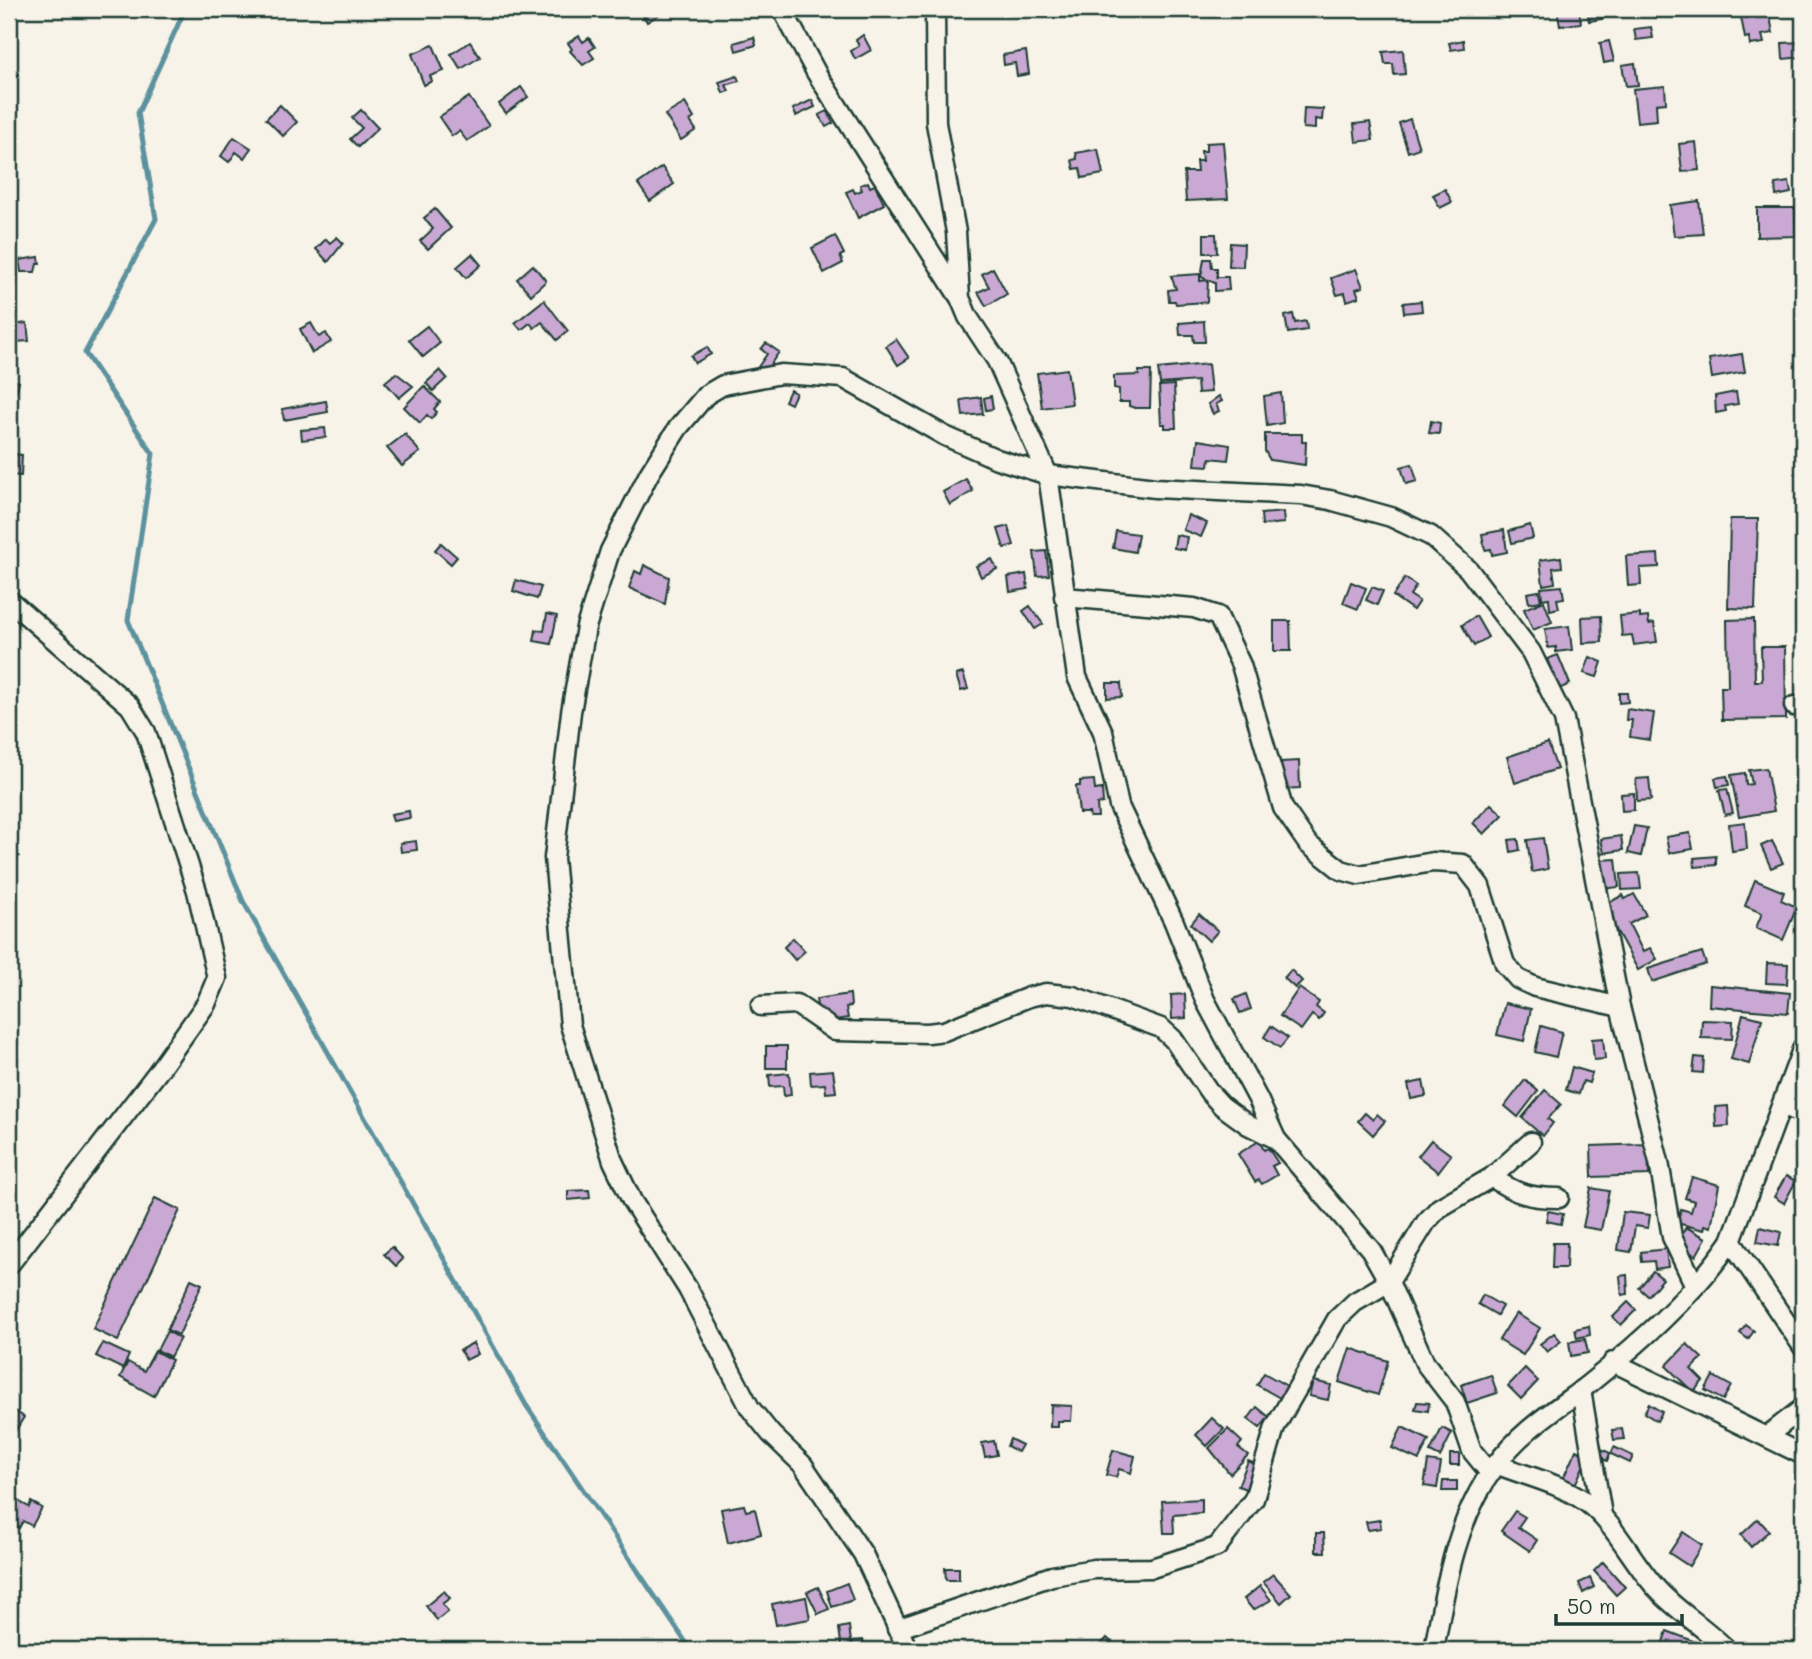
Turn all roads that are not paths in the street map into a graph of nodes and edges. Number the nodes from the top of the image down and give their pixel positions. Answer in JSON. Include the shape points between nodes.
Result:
{"nodes":[{"id":1,"x":782,"y":9,"type":"edge"},
{"id":2,"x":935,"y":9,"type":"edge"},
{"id":3,"x":960,"y":298,"type":"junction"},
{"id":4,"x":1048,"y":475,"type":"junction"},
{"id":5,"x":1064,"y":597,"type":"junction"},
{"id":6,"x":9,"y":600,"type":"edge"},
{"id":7,"x":761,"y":1006,"type":"dead end"},
{"id":8,"x":1620,"y":1007,"type":"junction"},
{"id":9,"x":1803,"y":1046,"type":"edge"},
{"id":10,"x":1782,"y":1105,"type":"junction"},
{"id":11,"x":1803,"y":1114,"type":"edge"},
{"id":12,"x":1276,"y":1139,"type":"junction"},
{"id":13,"x":1531,"y":1142,"type":"dead end"},
{"id":14,"x":1492,"y":1177,"type":"junction"},
{"id":15,"x":1559,"y":1198,"type":"dead end"},
{"id":16,"x":1731,"y":1241,"type":"junction"},
{"id":17,"x":9,"y":1265,"type":"edge"},
{"id":18,"x":1389,"y":1282,"type":"junction"},
{"id":19,"x":1695,"y":1286,"type":"junction"},
{"id":20,"x":1803,"y":1347,"type":"edge"},
{"id":21,"x":1613,"y":1362,"type":"junction"},
{"id":22,"x":1581,"y":1390,"type":"junction"},
{"id":23,"x":1803,"y":1408,"type":"edge"},
{"id":24,"x":1767,"y":1436,"type":"junction"},
{"id":25,"x":1803,"y":1455,"type":"edge"},
{"id":26,"x":1493,"y":1468,"type":"junction"},
{"id":27,"x":1602,"y":1515,"type":"junction"},
{"id":28,"x":897,"y":1629,"type":"junction"},
{"id":29,"x":908,"y":1650,"type":"edge"},
{"id":30,"x":1434,"y":1650,"type":"edge"},
{"id":31,"x":1727,"y":1650,"type":"edge"}],
"edges":[{"from":1,"to":3,"type":"street","via":[[817,74]]},
{"from":2,"to":3,"type":"street","via":[[936,123],[956,232]]},
{"from":3,"to":4,"type":"street","via":[[997,361]]},
{"from":4,"to":5,"type":"street"},
{"from":4,"to":8,"type":"street","via":[[1155,488],[1330,500],[1391,517],[1431,536],[1468,569],[1531,652],[1564,719]]},
{"from":4,"to":28,"type":"street","via":[[945,436],[843,378],[781,374],[723,385],[706,395],[678,428],[610,551],[586,627],[571,712],[554,858],[558,928],[570,1025],[613,1161],[632,1201],[688,1289],[750,1408],[803,1465],[834,1509],[863,1553]]},
{"from":5,"to":8,"type":"street","via":[[1194,608],[1218,617],[1241,665],[1283,808],[1308,844],[1341,870],[1359,875],[1433,862],[1464,864],[1480,886],[1505,964],[1518,979],[1544,990]]},
{"from":5,"to":12,"type":"street","via":[[1077,677],[1103,732],[1119,806],[1205,1000]]},
{"from":6,"to":17,"type":"street","via":[[130,706],[146,732],[197,891],[217,978],[206,1004],[157,1073]]},
{"from":7,"to":12,"type":"street","via":[[796,1004],[835,1031],[928,1033],[1029,997],[1046,993],[1073,996],[1161,1028],[1222,1105]]},
{"from":8,"to":19,"type":"street","via":[[1659,1162],[1672,1237]]},
{"from":9,"to":10,"type":"street"},
{"from":10,"to":11,"type":"street"},
{"from":10,"to":16,"type":"street"},
{"from":12,"to":18,"type":"street","via":[[1360,1234]]},
{"from":13,"to":14,"type":"street"},
{"from":14,"to":15,"type":"street","via":[[1527,1197]]},
{"from":14,"to":18,"type":"street","via":[[1439,1208]]},
{"from":16,"to":19,"type":"street"},
{"from":16,"to":20,"type":"street"},
{"from":18,"to":26,"type":"street","via":[[1425,1363],[1454,1402],[1472,1451]]},
{"from":18,"to":28,"type":"street","via":[[1337,1319],[1275,1427],[1254,1499],[1217,1547],[1152,1568],[1094,1569],[1052,1576]]},
{"from":19,"to":21,"type":"street"},
{"from":21,"to":22,"type":"street"},
{"from":21,"to":24,"type":"street"},
{"from":22,"to":26,"type":"street","via":[[1544,1417]]},
{"from":22,"to":27,"type":"street"},
{"from":23,"to":24,"type":"street"},
{"from":24,"to":25,"type":"street"},
{"from":26,"to":27,"type":"street","via":[[1572,1493]]},
{"from":26,"to":30,"type":"street","via":[[1448,1573]]},
{"from":27,"to":31,"type":"street","via":[[1661,1594]]},
{"from":28,"to":29,"type":"street"}]}
